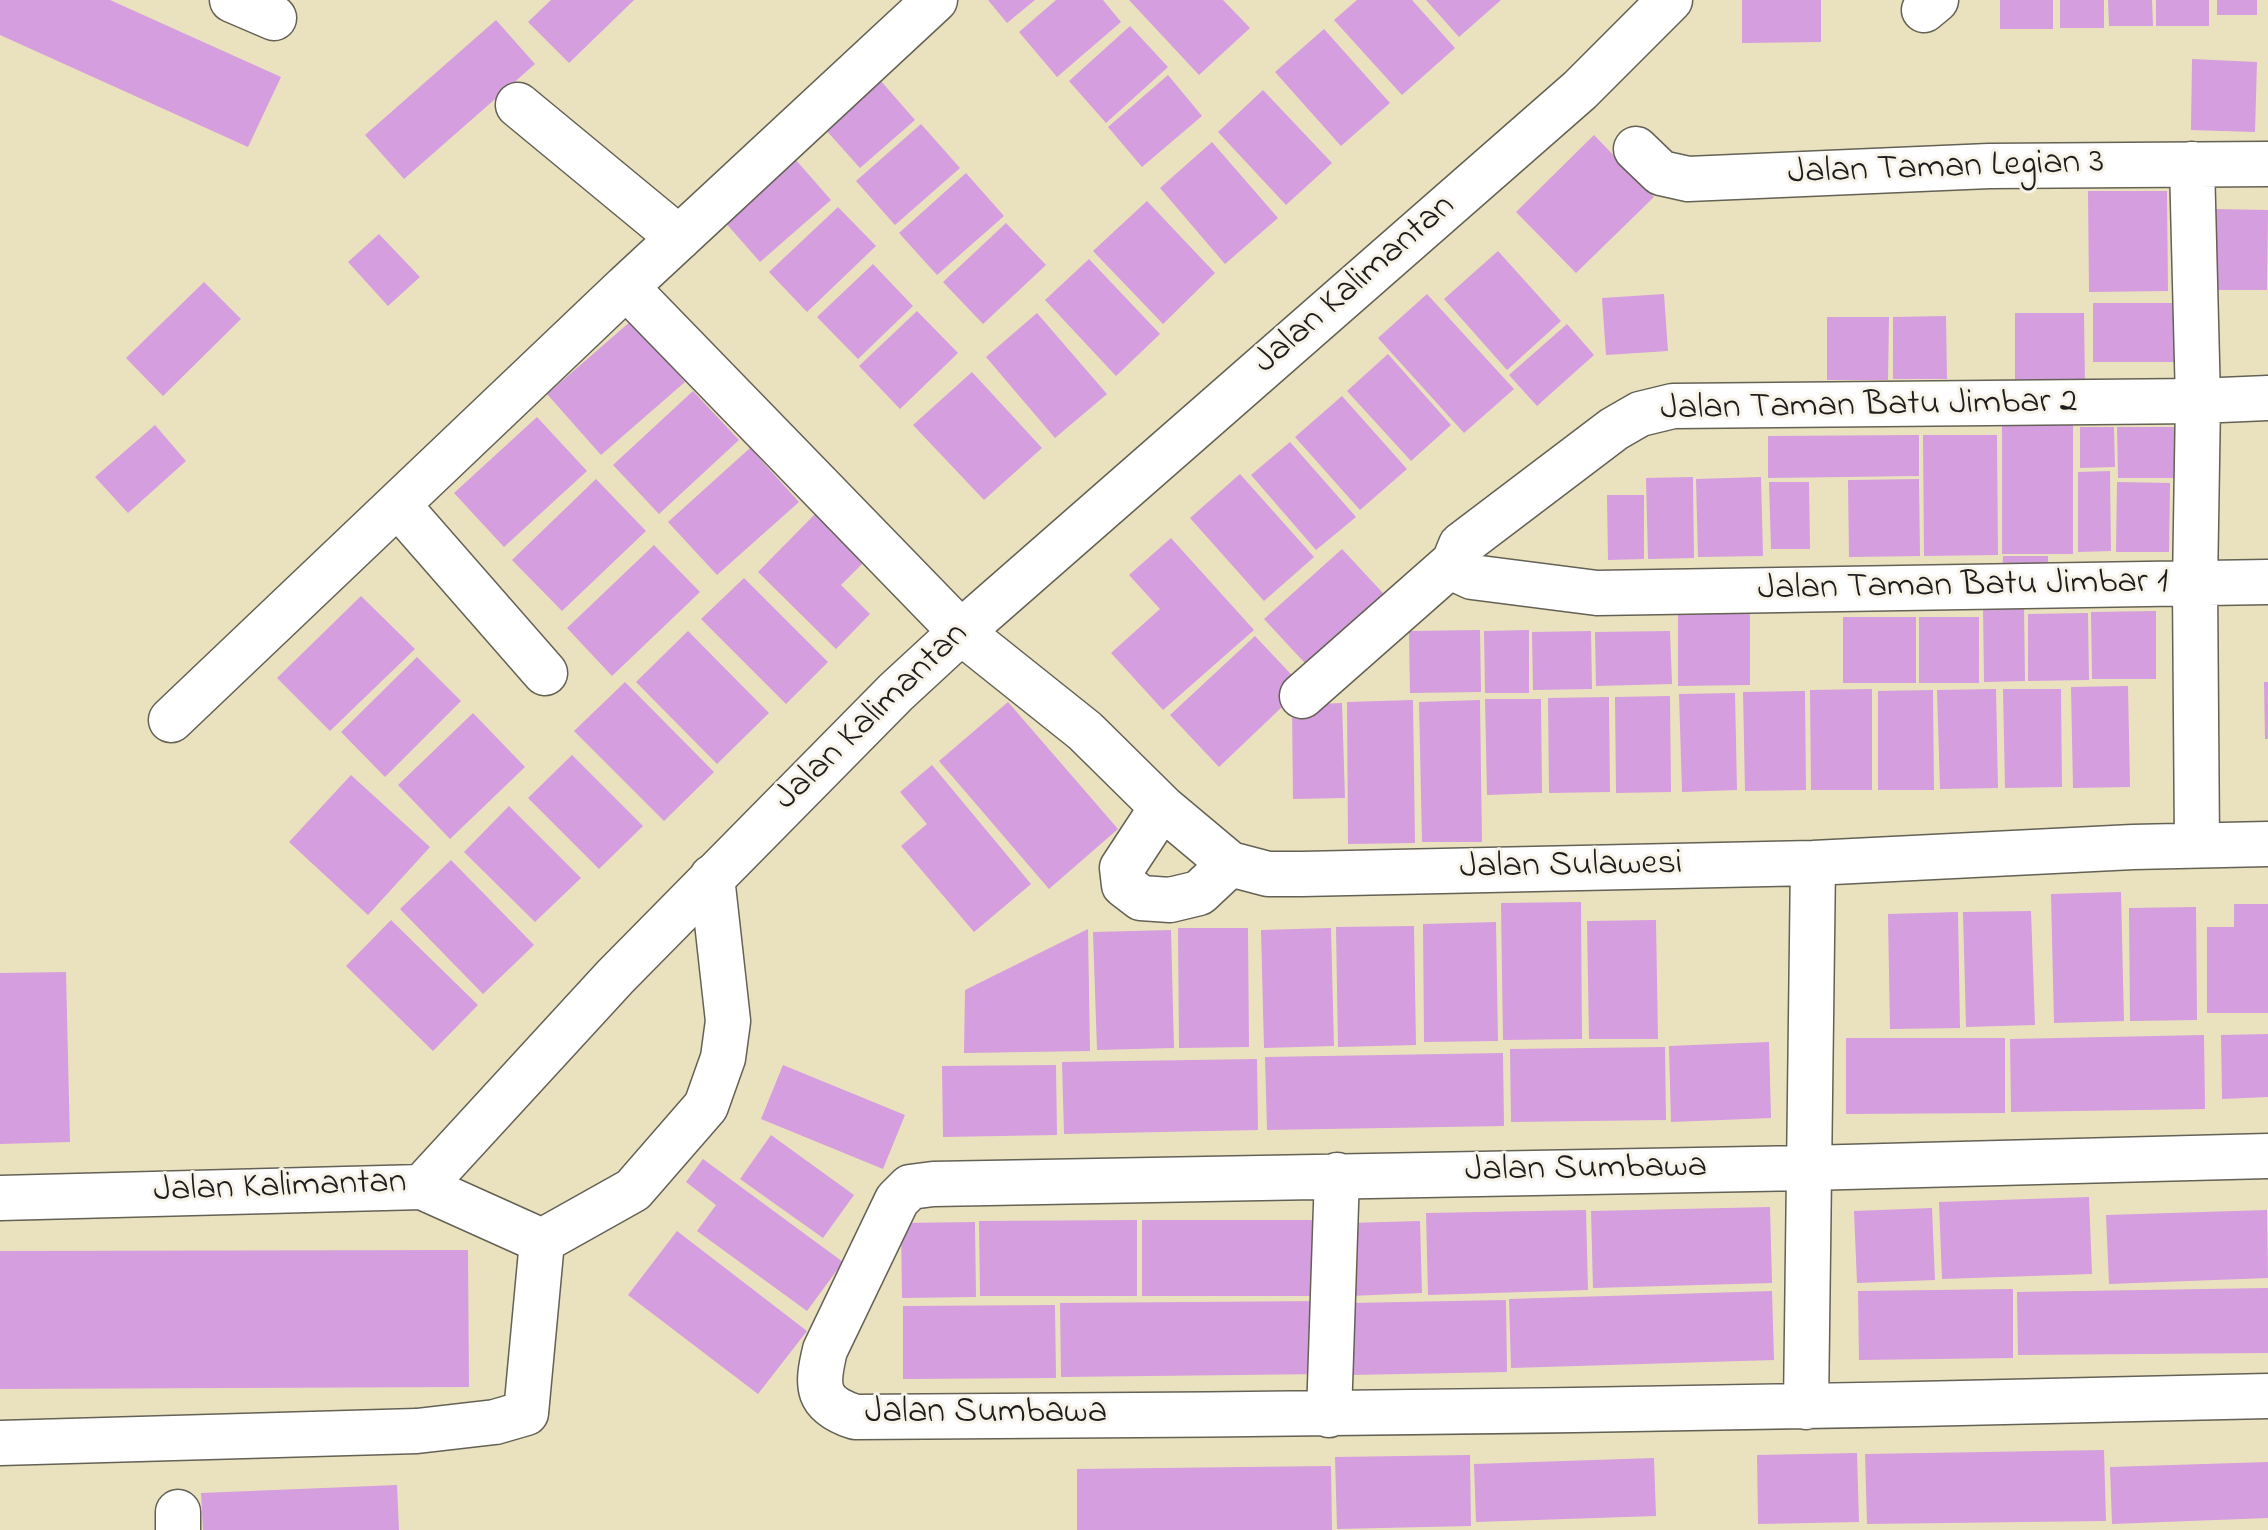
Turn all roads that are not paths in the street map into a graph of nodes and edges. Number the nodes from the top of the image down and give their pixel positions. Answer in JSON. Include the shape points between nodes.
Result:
{"nodes":[{"id":1,"x":232,"y":0,"type":"edge"},
{"id":2,"x":935,"y":0,"type":"edge"},
{"id":3,"x":1670,"y":0,"type":"edge"},
{"id":4,"x":274,"y":18,"type":"dead end"},
{"id":5,"x":518,"y":105,"type":"dead end"},
{"id":6,"x":1636,"y":149,"type":"dead end"},
{"id":7,"x":2192,"y":164,"type":"junction"},
{"id":8,"x":2268,"y":164,"type":"edge"},
{"id":9,"x":679,"y":238,"type":"junction"},
{"id":10,"x":626,"y":287,"type":"junction"},
{"id":11,"x":2268,"y":398,"type":"edge"},
{"id":12,"x":2198,"y":401,"type":"junction"},
{"id":13,"x":398,"y":505,"type":"junction"},
{"id":14,"x":1463,"y":569,"type":"junction"},
{"id":15,"x":2268,"y":582,"type":"edge"},
{"id":16,"x":2195,"y":585,"type":"junction"},
{"id":17,"x":961,"y":632,"type":"junction"},
{"id":18,"x":545,"y":673,"type":"dead end"},
{"id":19,"x":1302,"y":696,"type":"dead end"},
{"id":20,"x":171,"y":720,"type":"dead end"},
{"id":21,"x":1162,"y":807,"type":"junction"},
{"id":22,"x":2268,"y":844,"type":"edge"},
{"id":23,"x":2197,"y":845,"type":"junction"},
{"id":24,"x":1813,"y":863,"type":"junction"},
{"id":25,"x":1230,"y":864,"type":"junction"},
{"id":26,"x":712,"y":877,"type":"junction"},
{"id":27,"x":717,"y":926,"type":"junction"},
{"id":28,"x":662,"y":928,"type":"junction"},
{"id":29,"x":2268,"y":1156,"type":"edge"},
{"id":30,"x":1807,"y":1168,"type":"junction"},
{"id":31,"x":1337,"y":1175,"type":"junction"},
{"id":32,"x":422,"y":1187,"type":"junction"},
{"id":33,"x":0,"y":1198,"type":"edge"},
{"id":34,"x":542,"y":1241,"type":"junction"},
{"id":35,"x":2268,"y":1396,"type":"edge"},
{"id":36,"x":1806,"y":1407,"type":"junction"},
{"id":37,"x":1329,"y":1415,"type":"junction"},
{"id":38,"x":0,"y":1443,"type":"edge"}],
"edges":[{"from":1,"to":4,"type":"street"},
{"from":2,"to":9,"type":"street"},
{"from":3,"to":17,"type":"street","name":"Jalan Kalimantan","via":[[1580,90]]},
{"from":5,"to":9,"type":"street"},
{"from":6,"to":7,"type":"street","name":"Jalan Taman Legian 3","via":[[1661,173],[1688,179],[1989,166]]},
{"from":7,"to":8,"type":"street","name":"Jalan Taman Legian 3"},
{"from":7,"to":12,"type":"street"},
{"from":9,"to":10,"type":"street"},
{"from":10,"to":13,"type":"street"},
{"from":10,"to":17,"type":"street","name":"Jalan Sulawesi"},
{"from":11,"to":12,"type":"street","name":"Jalan Taman Batu Jimbar 2"},
{"from":12,"to":14,"type":"street","name":"Jalan Taman Batu Jimbar 2","via":[[1673,406],[1640,414],[1614,429],[1461,545]]},
{"from":12,"to":16,"type":"street"},
{"from":13,"to":18,"type":"street"},
{"from":13,"to":20,"type":"street"},
{"from":14,"to":16,"type":"street","name":"Jalan Taman Batu Jimbar 1","via":[[1597,593]]},
{"from":14,"to":19,"type":"street","name":"Jalan Taman Batu Jimbar 2"},
{"from":15,"to":16,"type":"street"},
{"from":16,"to":23,"type":"street","name":"Jalan Taman Batu Jimbar 1"},
{"from":17,"to":21,"type":"street","name":"Jalan Sulawesi","via":[[1085,731]]},
{"from":17,"to":26,"type":"street","name":"Jalan Kalimantan"},
{"from":21,"to":25,"type":"street","name":"Jalan Sulawesi"},
{"from":21,"to":25,"type":"street","via":[[1122,868],[1124,885],[1141,898],[1170,900],[1199,893]]},
{"from":22,"to":23,"type":"street","name":"Jalan Sulawesi"},
{"from":23,"to":24,"type":"street","name":"Jalan Sulawesi"},
{"from":24,"to":25,"type":"street","name":"Jalan Sulawesi","via":[[1302,874],[1268,874]]},
{"from":24,"to":30,"type":"street"},
{"from":26,"to":27,"type":"street"},
{"from":26,"to":28,"type":"street","name":"Jalan Kalimantan"},
{"from":27,"to":28,"type":"street","via":[[685,921]]},
{"from":27,"to":34,"type":"street","via":[[728,1021],[723,1058],[706,1106],[633,1190]]},
{"from":28,"to":32,"type":"street","name":"Jalan Kalimantan"},
{"from":29,"to":30,"type":"street","name":"Jalan Sumbawa"},
{"from":30,"to":31,"type":"street","name":"Jalan Sumbawa"},
{"from":30,"to":36,"type":"street"},
{"from":31,"to":37,"type":"street"},
{"from":31,"to":37,"type":"street","name":"Jalan Sumbawa","via":[[910,1187],[897,1200],[825,1350],[819,1376],[823,1397],[833,1410],[855,1417]]},
{"from":32,"to":33,"type":"street","name":"Jalan Kalimantan"},
{"from":32,"to":34,"type":"street"},
{"from":34,"to":38,"type":"street","via":[[526,1413],[417,1431]]},
{"from":35,"to":36,"type":"street","name":"Jalan Sumbawa"},
{"from":36,"to":37,"type":"street","name":"Jalan Sumbawa"}]}
